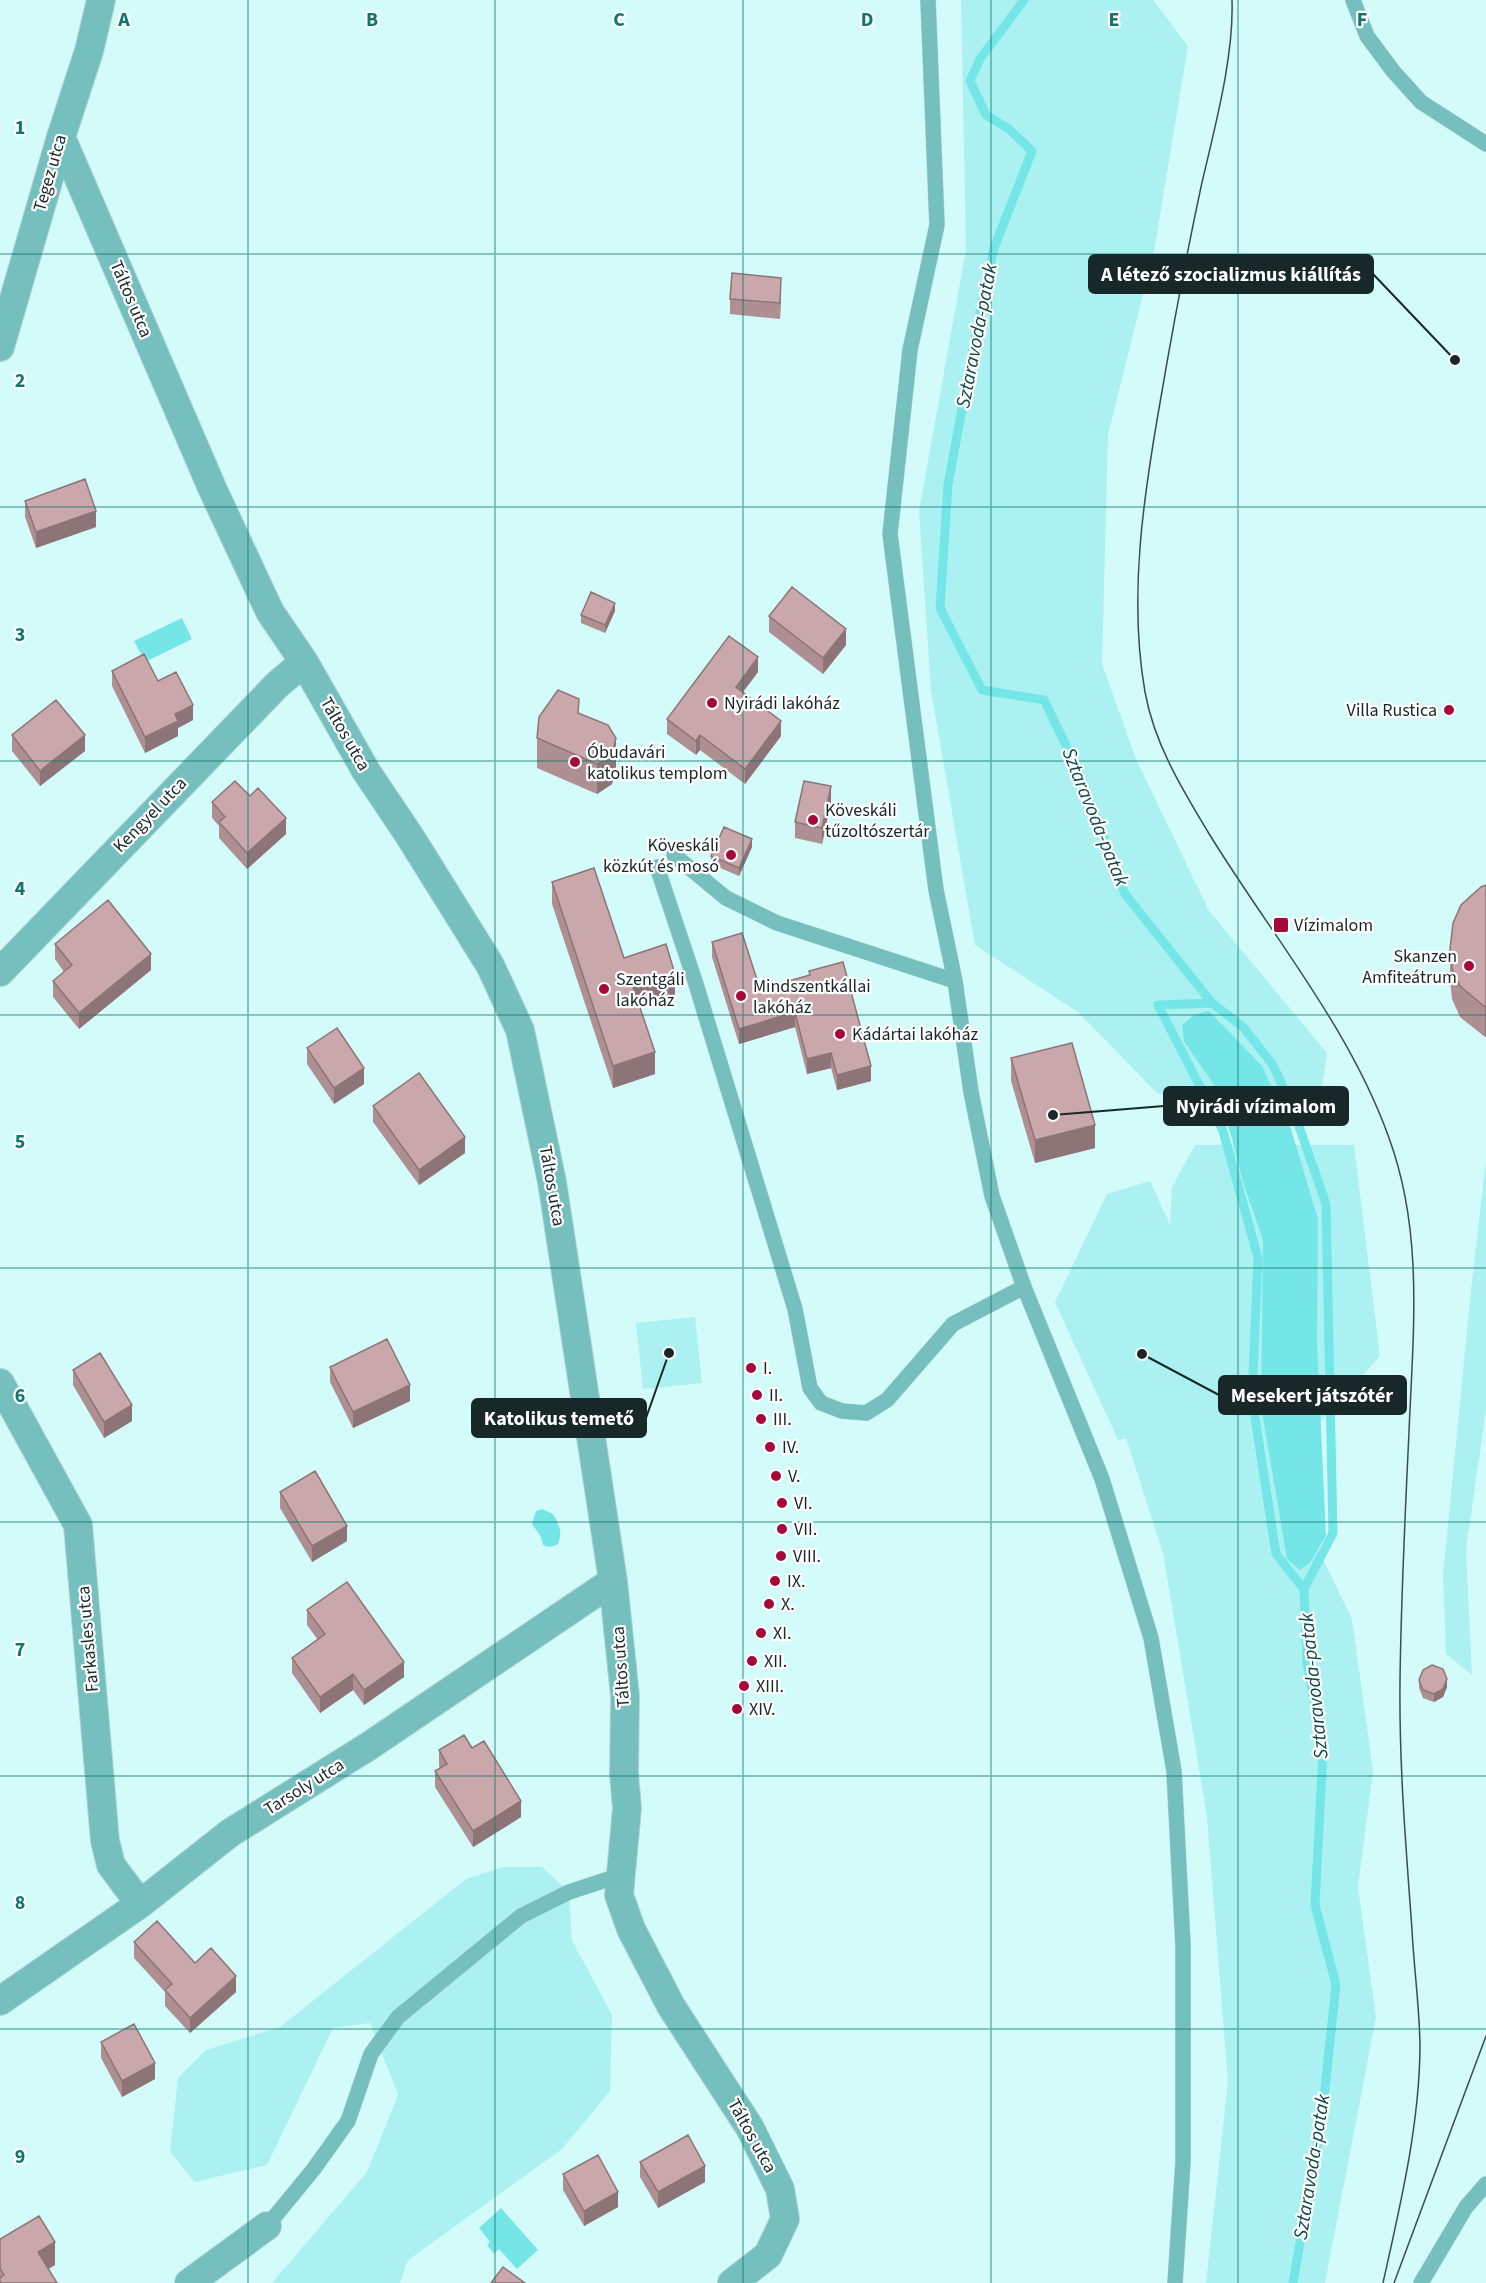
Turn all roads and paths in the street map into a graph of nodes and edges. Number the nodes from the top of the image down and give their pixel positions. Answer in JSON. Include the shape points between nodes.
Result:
{"nodes":[{"id":1,"x":101,"y":0,"type":"edge"},
{"id":2,"x":928,"y":0,"type":"edge"},
{"id":3,"x":1353,"y":0,"type":"edge"},
{"id":4,"x":61,"y":137,"type":"junction"},
{"id":5,"x":1486,"y":144,"type":"edge"},
{"id":6,"x":0,"y":347,"type":"edge"},
{"id":7,"x":304,"y":662,"type":"junction"},
{"id":8,"x":674,"y":855,"type":"dead end"},
{"id":9,"x":657,"y":867,"type":"dead end"},
{"id":10,"x":0,"y":972,"type":"edge"},
{"id":11,"x":955,"y":981,"type":"junction"},
{"id":12,"x":1024,"y":1287,"type":"junction"},
{"id":13,"x":0,"y":1383,"type":"edge"},
{"id":14,"x":613,"y":1581,"type":"junction"},
{"id":15,"x":621,"y":1875,"type":"junction"},
{"id":16,"x":140,"y":1904,"type":"junction"},
{"id":17,"x":0,"y":2001,"type":"edge"},
{"id":18,"x":1486,"y":2184,"type":"edge"},
{"id":19,"x":267,"y":2226,"type":"joint"},
{"id":20,"x":189,"y":2283,"type":"edge"},
{"id":21,"x":732,"y":2283,"type":"edge"},
{"id":22,"x":1174,"y":2283,"type":"edge"},
{"id":23,"x":1421,"y":2283,"type":"edge"}],
"edges":[{"from":1,"to":4,"type":"street","name":"Tegez utca"},
{"from":2,"to":11,"type":"lane","via":[[937,225],[910,350],[890,534],[936,890]]},
{"from":3,"to":5,"type":"lane","via":[[1367,36],[1421,102]]},
{"from":4,"to":6,"type":"street","name":"Tegez utca"},
{"from":4,"to":7,"type":"street","name":"Táltos utca","via":[[241,551],[270,612]]},
{"from":7,"to":10,"type":"street","name":"Kengyel utca","via":[[261,701]]},
{"from":7,"to":14,"type":"street","name":"Táltos utca","via":[[366,771],[490,965],[520,1030],[552,1182]]},
{"from":8,"to":11,"type":"lane","via":[[726,898],[777,923]]},
{"from":9,"to":12,"type":"lane","via":[[792,1298],[810,1388],[821,1403],[842,1411],[866,1413],[887,1400],[953,1324]]},
{"from":11,"to":12,"type":"lane","via":[[971,1092],[992,1196]]},
{"from":12,"to":22,"type":"lane","via":[[1102,1479],[1151,1638],[1174,1771],[1183,1945],[1183,2162]]},
{"from":13,"to":16,"type":"street","name":"Farkasles utca","via":[[78,1525],[105,1841],[111,1865]]},
{"from":14,"to":15,"type":"street","name":"Táltos utca","via":[[625,1696],[627,1808]]},
{"from":14,"to":16,"type":"street","name":"Tarsoly utca","via":[[369,1746],[230,1833]]},
{"from":15,"to":19,"type":"lane","via":[[569,1892],[521,1916],[398,2017],[371,2054],[348,2121]]},
{"from":15,"to":21,"type":"street","name":"Táltos utca","via":[[620,1895],[631,1929],[672,2006],[750,2127],[780,2189],[785,2219],[768,2255]]},
{"from":16,"to":17,"type":"street","name":"Tarsoly utca"},
{"from":18,"to":23,"type":"lane","via":[[1466,2207]]},
{"from":19,"to":20,"type":"street"}]}
